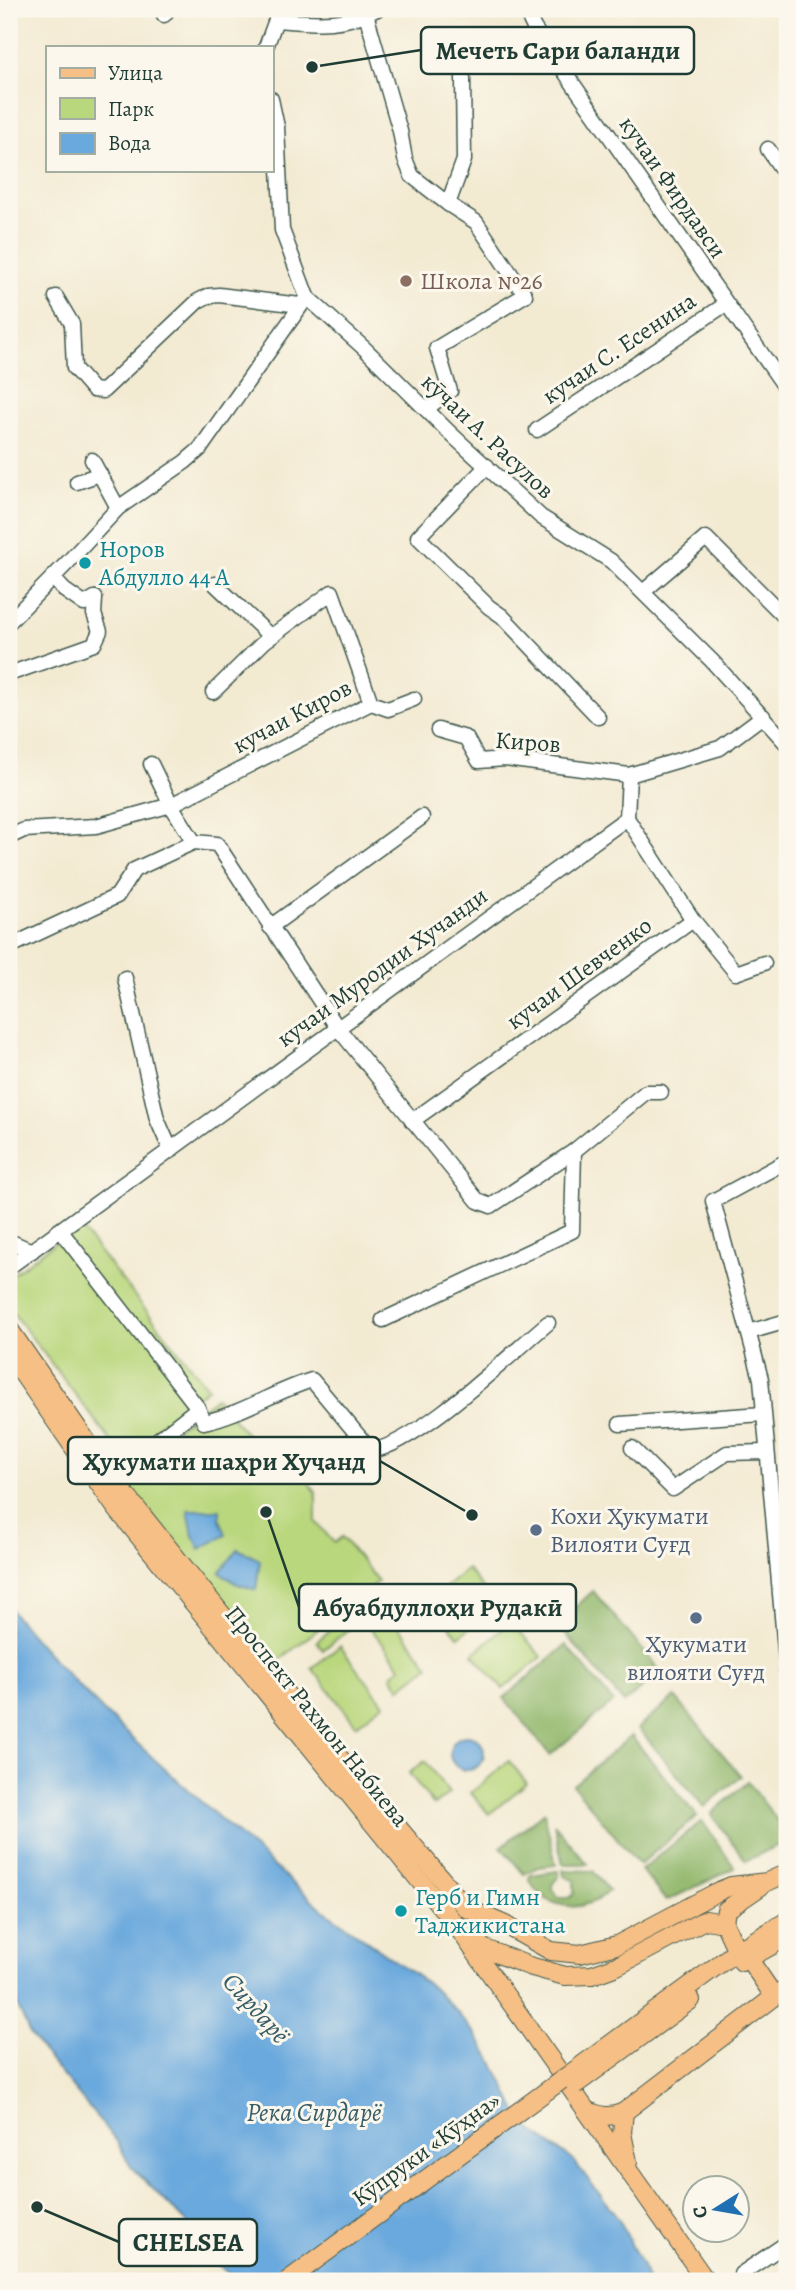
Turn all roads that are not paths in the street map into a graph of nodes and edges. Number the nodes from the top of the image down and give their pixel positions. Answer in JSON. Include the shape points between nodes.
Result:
{"nodes":[{"id":1,"x":525,"y":9,"type":"edge"},
{"id":2,"x":372,"y":11,"type":"edge"},
{"id":3,"x":278,"y":15,"type":"edge"},
{"id":4,"x":266,"y":46,"type":"edge"},
{"id":5,"x":463,"y":78,"type":"dead end"},
{"id":6,"x":273,"y":108,"type":"edge"},
{"id":7,"x":768,"y":149,"type":"dead end"},
{"id":8,"x":787,"y":177,"type":"edge"},
{"id":9,"x":448,"y":204,"type":"junction"},
{"id":10,"x":56,"y":297,"type":"dead end"},
{"id":11,"x":303,"y":301,"type":"junction"},
{"id":12,"x":726,"y":304,"type":"junction"},
{"id":13,"x":787,"y":390,"type":"edge"},
{"id":14,"x":426,"y":409,"type":"junction"},
{"id":15,"x":537,"y":430,"type":"dead end"},
{"id":16,"x":92,"y":460,"type":"dead end"},
{"id":17,"x":487,"y":466,"type":"junction"},
{"id":18,"x":100,"y":474,"type":"junction"},
{"id":19,"x":77,"y":482,"type":"dead end"},
{"id":20,"x":118,"y":508,"type":"junction"},
{"id":21,"x":53,"y":578,"type":"junction"},
{"id":22,"x":215,"y":584,"type":"dead end"},
{"id":23,"x":643,"y":592,"type":"junction"},
{"id":24,"x":787,"y":619,"type":"edge"},
{"id":25,"x":9,"y":622,"type":"edge"},
{"id":26,"x":271,"y":636,"type":"junction"},
{"id":27,"x":9,"y":674,"type":"edge"},
{"id":28,"x":213,"y":692,"type":"dead end"},
{"id":29,"x":414,"y":699,"type":"dead end"},
{"id":30,"x":370,"y":703,"type":"junction"},
{"id":31,"x":764,"y":716,"type":"junction"},
{"id":32,"x":598,"y":717,"type":"dead end"},
{"id":33,"x":439,"y":730,"type":"dead end"},
{"id":34,"x":787,"y":744,"type":"edge"},
{"id":35,"x":151,"y":764,"type":"dead end"},
{"id":36,"x":629,"y":775,"type":"junction"},
{"id":37,"x":171,"y":805,"type":"junction"},
{"id":38,"x":422,"y":817,"type":"dead end"},
{"id":39,"x":627,"y":818,"type":"junction"},
{"id":40,"x":9,"y":837,"type":"edge"},
{"id":41,"x":194,"y":842,"type":"junction"},
{"id":42,"x":693,"y":920,"type":"junction"},
{"id":43,"x":270,"y":927,"type":"junction"},
{"id":44,"x":15,"y":944,"type":"dead end"},
{"id":45,"x":764,"y":964,"type":"dead end"},
{"id":46,"x":125,"y":978,"type":"dead end"},
{"id":47,"x":337,"y":1027,"type":"junction"},
{"id":48,"x":661,"y":1092,"type":"dead end"},
{"id":49,"x":412,"y":1121,"type":"junction"},
{"id":50,"x":171,"y":1151,"type":"junction"},
{"id":51,"x":574,"y":1152,"type":"junction"},
{"id":52,"x":787,"y":1161,"type":"edge"},
{"id":53,"x":60,"y":1230,"type":"junction"},
{"id":54,"x":9,"y":1241,"type":"edge"},
{"id":55,"x":32,"y":1251,"type":"junction"},
{"id":56,"x":9,"y":1267,"type":"edge"},
{"id":57,"x":383,"y":1320,"type":"dead end"},
{"id":58,"x":787,"y":1321,"type":"edge"},
{"id":59,"x":548,"y":1322,"type":"dead end"},
{"id":60,"x":9,"y":1329,"type":"edge"},
{"id":61,"x":749,"y":1332,"type":"junction"},
{"id":62,"x":17,"y":1354,"type":"edge"},
{"id":63,"x":198,"y":1408,"type":"junction"},
{"id":64,"x":764,"y":1414,"type":"junction"},
{"id":65,"x":620,"y":1424,"type":"dead end"},
{"id":66,"x":632,"y":1448,"type":"dead end"},
{"id":67,"x":766,"y":1452,"type":"junction"},
{"id":68,"x":112,"y":1478,"type":"junction"},
{"id":69,"x":787,"y":1673,"type":"edge"},
{"id":70,"x":787,"y":1873,"type":"edge"},
{"id":71,"x":767,"y":1882,"type":"junction"},
{"id":72,"x":494,"y":1921,"type":"junction"},
{"id":73,"x":787,"y":1921,"type":"edge"},
{"id":74,"x":723,"y":1923,"type":"junction"},
{"id":75,"x":787,"y":1937,"type":"edge"},
{"id":76,"x":470,"y":1943,"type":"junction"},
{"id":77,"x":742,"y":1955,"type":"junction"},
{"id":78,"x":781,"y":1991,"type":"edge"},
{"id":79,"x":597,"y":2061,"type":"junction"},
{"id":80,"x":586,"y":2110,"type":"junction"},
{"id":81,"x":624,"y":2112,"type":"junction"},
{"id":82,"x":631,"y":2172,"type":"junction"},
{"id":83,"x":787,"y":2243,"type":"edge"},
{"id":84,"x":287,"y":2281,"type":"edge"},
{"id":85,"x":307,"y":2281,"type":"edge"},
{"id":86,"x":706,"y":2281,"type":"edge"},
{"id":87,"x":747,"y":2281,"type":"edge"}],
"edges":[{"from":1,"to":12,"type":"street","name":"кучаи Фирдавси"},
{"from":2,"to":3,"type":"street","via":[[330,24]]},
{"from":2,"to":9,"type":"street","via":[[405,159],[412,176]]},
{"from":3,"to":4,"type":"street"},
{"from":5,"to":9,"type":"street","via":[[464,160]]},
{"from":6,"to":11,"type":"street","name":"кӯчаи А. Расулов","via":[[282,230]]},
{"from":7,"to":8,"type":"street"},
{"from":9,"to":14,"type":"street","via":[[476,222],[525,295],[438,348],[450,391]]},
{"from":10,"to":11,"type":"street","via":[[72,324],[74,368],[97,392],[208,296]]},
{"from":11,"to":14,"type":"street","name":"кӯчаи А. Расулов","via":[[365,349]]},
{"from":11,"to":20,"type":"street","via":[[200,449]]},
{"from":12,"to":13,"type":"street","name":"кучаи Фирдавси"},
{"from":12,"to":15,"type":"street","name":"кучаи С. Есенина"},
{"from":14,"to":17,"type":"street","name":"кӯчаи А. Расулов"},
{"from":16,"to":18,"type":"street"},
{"from":17,"to":23,"type":"street","name":"кӯчаи А. Расулов","via":[[541,517],[611,561]]},
{"from":17,"to":32,"type":"street","via":[[418,537]]},
{"from":18,"to":19,"type":"street"},
{"from":18,"to":20,"type":"street"},
{"from":20,"to":21,"type":"street"},
{"from":21,"to":25,"type":"street"},
{"from":21,"to":27,"type":"street","via":[[84,604],[95,598],[98,638],[94,644]]},
{"from":22,"to":26,"type":"street"},
{"from":23,"to":24,"type":"street","via":[[706,538]]},
{"from":23,"to":31,"type":"street","name":"кӯчаи А. Расулов"},
{"from":26,"to":28,"type":"street"},
{"from":26,"to":30,"type":"street","name":"кучаи Киров","via":[[332,592]]},
{"from":29,"to":30,"type":"street","via":[[388,709]]},
{"from":30,"to":37,"type":"street","name":"кучаи Киров"},
{"from":31,"to":34,"type":"street","name":"кӯчаи А. Расулов"},
{"from":31,"to":36,"type":"street","via":[[720,748]]},
{"from":33,"to":36,"type":"street","name":"Киров","via":[[466,738],[479,761],[505,759]]},
{"from":35,"to":37,"type":"street"},
{"from":36,"to":39,"type":"street"},
{"from":37,"to":40,"type":"street","name":"кучаи Киров","via":[[96,826],[24,830]]},
{"from":37,"to":41,"type":"street"},
{"from":38,"to":43,"type":"street"},
{"from":39,"to":42,"type":"street"},
{"from":39,"to":47,"type":"street","name":"кучаи Муродии Хучанди"},
{"from":41,"to":43,"type":"street","via":[[217,844]]},
{"from":41,"to":44,"type":"street","via":[[134,870],[117,896]]},
{"from":42,"to":45,"type":"street","via":[[736,973]]},
{"from":42,"to":49,"type":"street","name":"кучаи Шевченко"},
{"from":43,"to":47,"type":"street"},
{"from":46,"to":50,"type":"street","via":[[157,1119]]},
{"from":47,"to":49,"type":"street"},
{"from":47,"to":50,"type":"street","name":"кучаи Муродии Хучанди"},
{"from":48,"to":51,"type":"street","via":[[646,1092]]},
{"from":49,"to":51,"type":"street","via":[[478,1201],[491,1206]]},
{"from":50,"to":53,"type":"street","name":"кучаи Муродии Хучанди"},
{"from":51,"to":57,"type":"street","via":[[572,1231]]},
{"from":52,"to":61,"type":"street","via":[[713,1201]]},
{"from":53,"to":55,"type":"street","name":"кучаи Муродии Хучанди"},
{"from":53,"to":63,"type":"street"},
{"from":54,"to":55,"type":"street"},
{"from":55,"to":56,"type":"street","name":"кучаи Муродии Хучанди"},
{"from":58,"to":61,"type":"street"},
{"from":59,"to":63,"type":"street","via":[[453,1403],[403,1440],[382,1449],[370,1451],[312,1380],[223,1418],[204,1422]]},
{"from":60,"to":62,"type":"main road","name":"Проспект Рахмон Набиева"},
{"from":61,"to":64,"type":"street"},
{"from":62,"to":68,"type":"main road"},
{"from":62,"to":76,"type":"main road","name":"Проспект Рахмон Набиева","via":[[116,1508]]},
{"from":63,"to":68,"type":"street"},
{"from":64,"to":65,"type":"street"},
{"from":64,"to":67,"type":"street"},
{"from":66,"to":67,"type":"street","via":[[673,1489],[727,1453]]},
{"from":67,"to":69,"type":"street"},
{"from":68,"to":72,"type":"main road","via":[[303,1716],[466,1908]]},
{"from":70,"to":71,"type":"main road"},
{"from":71,"to":72,"type":"main road","via":[[726,1888],[617,1945],[580,1954],[551,1951]]},
{"from":71,"to":74,"type":"main road","via":[[729,1906]]},
{"from":72,"to":76,"type":"main road"},
{"from":73,"to":77,"type":"main road"},
{"from":74,"to":76,"type":"main road","via":[[706,1920],[592,1975],[565,1976]]},
{"from":74,"to":77,"type":"main road"},
{"from":75,"to":77,"type":"main road"},
{"from":76,"to":80,"type":"main road","name":"Проспект Рахмон Набиева"},
{"from":77,"to":78,"type":"main road"},
{"from":77,"to":79,"type":"main road"},
{"from":78,"to":81,"type":"main road"},
{"from":79,"to":84,"type":"main road","name":"Кӯпруки «Кӯҳна»","bridge":true},
{"from":79,"to":85,"type":"main road","name":"Кӯпруки «Кӯҳна»","bridge":true},
{"from":80,"to":81,"type":"main road","via":[[599,2117]]},
{"from":80,"to":82,"type":"main road","name":"Проспект Рахмон Набиева"},
{"from":81,"to":82,"type":"main road","via":[[622,2133]]},
{"from":82,"to":86,"type":"main road","name":"Проспект Рахмон Набиева"},
{"from":83,"to":87,"type":"street","via":[[741,2274]]}]}
